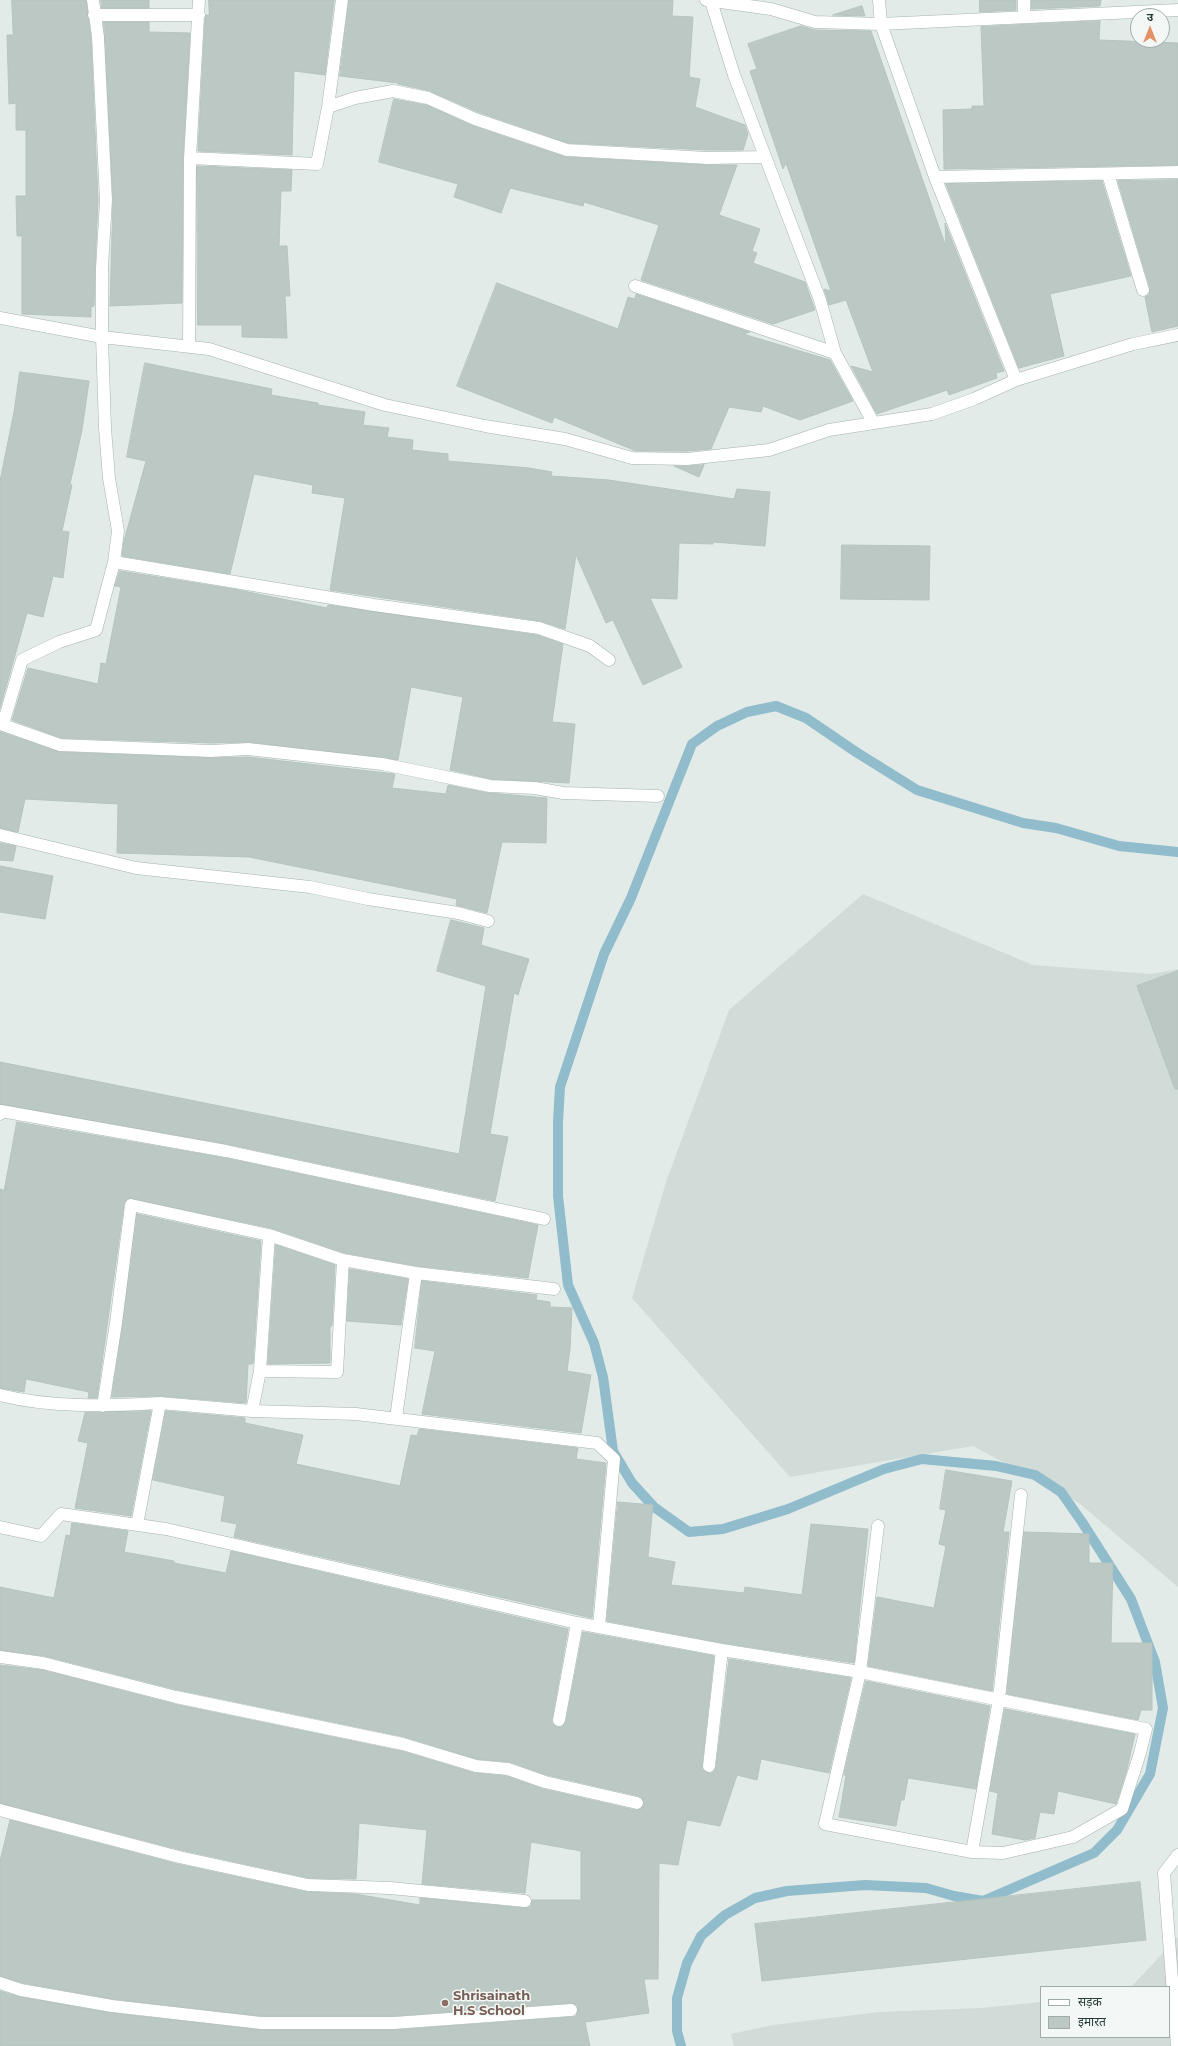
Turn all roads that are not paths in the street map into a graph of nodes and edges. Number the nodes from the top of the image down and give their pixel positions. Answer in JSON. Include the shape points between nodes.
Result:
{"nodes":[{"id":1,"x":93,"y":0,"type":"edge"},
{"id":2,"x":199,"y":0,"type":"edge"},
{"id":3,"x":342,"y":0,"type":"edge"},
{"id":4,"x":879,"y":0,"type":"edge"},
{"id":5,"x":1024,"y":0,"type":"edge"},
{"id":6,"x":708,"y":1,"type":"edge"},
{"id":7,"x":1178,"y":10,"type":"edge"},
{"id":8,"x":94,"y":15,"type":"junction"},
{"id":9,"x":199,"y":15,"type":"junction"},
{"id":10,"x":1024,"y":17,"type":"junction"},
{"id":11,"x":881,"y":24,"type":"junction"},
{"id":12,"x":328,"y":107,"type":"junction"},
{"id":13,"x":765,"y":157,"type":"junction"},
{"id":14,"x":190,"y":158,"type":"junction"},
{"id":15,"x":1178,"y":172,"type":"edge"},
{"id":16,"x":1108,"y":174,"type":"junction"},
{"id":17,"x":935,"y":177,"type":"junction"},
{"id":18,"x":636,"y":286,"type":"dead end"},
{"id":19,"x":1143,"y":290,"type":"dead end"},
{"id":20,"x":0,"y":318,"type":"edge"},
{"id":21,"x":1178,"y":335,"type":"edge"},
{"id":22,"x":102,"y":337,"type":"junction"},
{"id":23,"x":189,"y":346,"type":"junction"},
{"id":24,"x":835,"y":353,"type":"junction"},
{"id":25,"x":1016,"y":380,"type":"junction"},
{"id":26,"x":873,"y":422,"type":"junction"},
{"id":27,"x":114,"y":562,"type":"junction"},
{"id":28,"x":609,"y":660,"type":"dead end"},
{"id":29,"x":2,"y":724,"type":"edge"},
{"id":30,"x":658,"y":796,"type":"dead end"},
{"id":31,"x":0,"y":835,"type":"edge"},
{"id":32,"x":488,"y":921,"type":"dead end"},
{"id":33,"x":0,"y":1114,"type":"edge"},
{"id":34,"x":544,"y":1219,"type":"dead end"},
{"id":35,"x":269,"y":1235,"type":"junction"},
{"id":36,"x":343,"y":1260,"type":"junction"},
{"id":37,"x":416,"y":1273,"type":"junction"},
{"id":38,"x":554,"y":1289,"type":"dead end"},
{"id":39,"x":260,"y":1371,"type":"junction"},
{"id":40,"x":0,"y":1395,"type":"edge"},
{"id":41,"x":160,"y":1404,"type":"junction"},
{"id":42,"x":102,"y":1406,"type":"junction"},
{"id":43,"x":252,"y":1410,"type":"junction"},
{"id":44,"x":396,"y":1418,"type":"junction"},
{"id":45,"x":1021,"y":1495,"type":"dead end"},
{"id":46,"x":137,"y":1526,"type":"junction"},
{"id":47,"x":878,"y":1526,"type":"dead end"},
{"id":48,"x":0,"y":1528,"type":"edge"},
{"id":49,"x":577,"y":1623,"type":"junction"},
{"id":50,"x":599,"y":1627,"type":"junction"},
{"id":51,"x":722,"y":1650,"type":"junction"},
{"id":52,"x":0,"y":1657,"type":"edge"},
{"id":53,"x":860,"y":1672,"type":"junction"},
{"id":54,"x":999,"y":1699,"type":"junction"},
{"id":55,"x":558,"y":1720,"type":"dead end"},
{"id":56,"x":709,"y":1766,"type":"dead end"},
{"id":57,"x":637,"y":1803,"type":"dead end"},
{"id":58,"x":0,"y":1810,"type":"edge"},
{"id":59,"x":972,"y":1852,"type":"junction"},
{"id":60,"x":1178,"y":1855,"type":"edge"},
{"id":61,"x":525,"y":1901,"type":"dead end"},
{"id":62,"x":0,"y":1983,"type":"edge"},
{"id":63,"x":571,"y":2010,"type":"dead end"},
{"id":64,"x":1177,"y":2046,"type":"edge"}],
"edges":[{"from":1,"to":8,"type":"street"},
{"from":2,"to":9,"type":"street"},
{"from":3,"to":12,"type":"street"},
{"from":4,"to":11,"type":"street"},
{"from":5,"to":10,"type":"street"},
{"from":6,"to":11,"type":"street","via":[[771,9],[816,22]]},
{"from":6,"to":13,"type":"street"},
{"from":7,"to":10,"type":"street"},
{"from":8,"to":9,"type":"street"},
{"from":8,"to":22,"type":"street","via":[[98,37],[106,200],[102,268]]},
{"from":9,"to":14,"type":"street"},
{"from":10,"to":11,"type":"street"},
{"from":11,"to":17,"type":"street"},
{"from":12,"to":13,"type":"street","via":[[355,98],[393,91],[428,98],[475,119],[567,150],[707,158]]},
{"from":12,"to":14,"type":"street","via":[[317,164]]},
{"from":13,"to":24,"type":"street","via":[[820,300]]},
{"from":14,"to":23,"type":"street"},
{"from":15,"to":16,"type":"street"},
{"from":16,"to":17,"type":"street"},
{"from":16,"to":19,"type":"street"},
{"from":17,"to":25,"type":"street"},
{"from":18,"to":24,"type":"street"},
{"from":20,"to":22,"type":"street"},
{"from":21,"to":25,"type":"street","via":[[1133,344]]},
{"from":22,"to":23,"type":"street"},
{"from":22,"to":27,"type":"street","via":[[104,428],[118,531]]},
{"from":23,"to":26,"type":"street","via":[[209,349],[385,405],[485,426],[565,439],[632,458],[687,459],[769,450],[828,430]]},
{"from":24,"to":26,"type":"street"},
{"from":25,"to":26,"type":"street","via":[[932,414]]},
{"from":27,"to":28,"type":"street","via":[[374,605],[539,628],[590,646]]},
{"from":27,"to":29,"type":"street","via":[[96,630],[59,642],[22,660]]},
{"from":29,"to":30,"type":"street","via":[[60,745],[211,751],[248,749],[382,764],[490,786],[535,788],[571,794]]},
{"from":31,"to":32,"type":"street","via":[[136,868],[310,887]]},
{"from":33,"to":34,"type":"street","via":[[1,1111],[226,1151]]},
{"from":35,"to":36,"type":"street"},
{"from":35,"to":39,"type":"street"},
{"from":35,"to":42,"type":"street","via":[[131,1205],[116,1323]]},
{"from":36,"to":37,"type":"street"},
{"from":36,"to":39,"type":"street","via":[[337,1372]]},
{"from":37,"to":38,"type":"street"},
{"from":37,"to":44,"type":"street"},
{"from":39,"to":43,"type":"street"},
{"from":40,"to":42,"type":"street","via":[[22,1401]]},
{"from":41,"to":42,"type":"street"},
{"from":41,"to":43,"type":"street"},
{"from":41,"to":46,"type":"street"},
{"from":43,"to":44,"type":"street"},
{"from":44,"to":50,"type":"street","via":[[597,1442],[614,1459]]},
{"from":45,"to":54,"type":"street"},
{"from":46,"to":48,"type":"street","via":[[61,1514],[41,1536]]},
{"from":46,"to":49,"type":"street","via":[[166,1529]]},
{"from":47,"to":53,"type":"street"},
{"from":49,"to":50,"type":"street"},
{"from":49,"to":55,"type":"street"},
{"from":50,"to":51,"type":"street"},
{"from":51,"to":53,"type":"street"},
{"from":51,"to":56,"type":"street"},
{"from":52,"to":57,"type":"street","via":[[43,1663],[176,1697],[403,1744],[476,1766],[508,1769],[546,1782]]},
{"from":53,"to":54,"type":"street"},
{"from":53,"to":59,"type":"street","via":[[824,1824]]},
{"from":54,"to":59,"type":"street"},
{"from":54,"to":59,"type":"street","via":[[1146,1729],[1122,1809],[1073,1837],[1002,1853]]},
{"from":58,"to":61,"type":"street","via":[[179,1857],[308,1885],[390,1888]]},
{"from":60,"to":64,"type":"street","via":[[1164,1874]]},
{"from":62,"to":63,"type":"street","via":[[21,1990],[112,2006],[261,2022],[394,2022]]}]}
